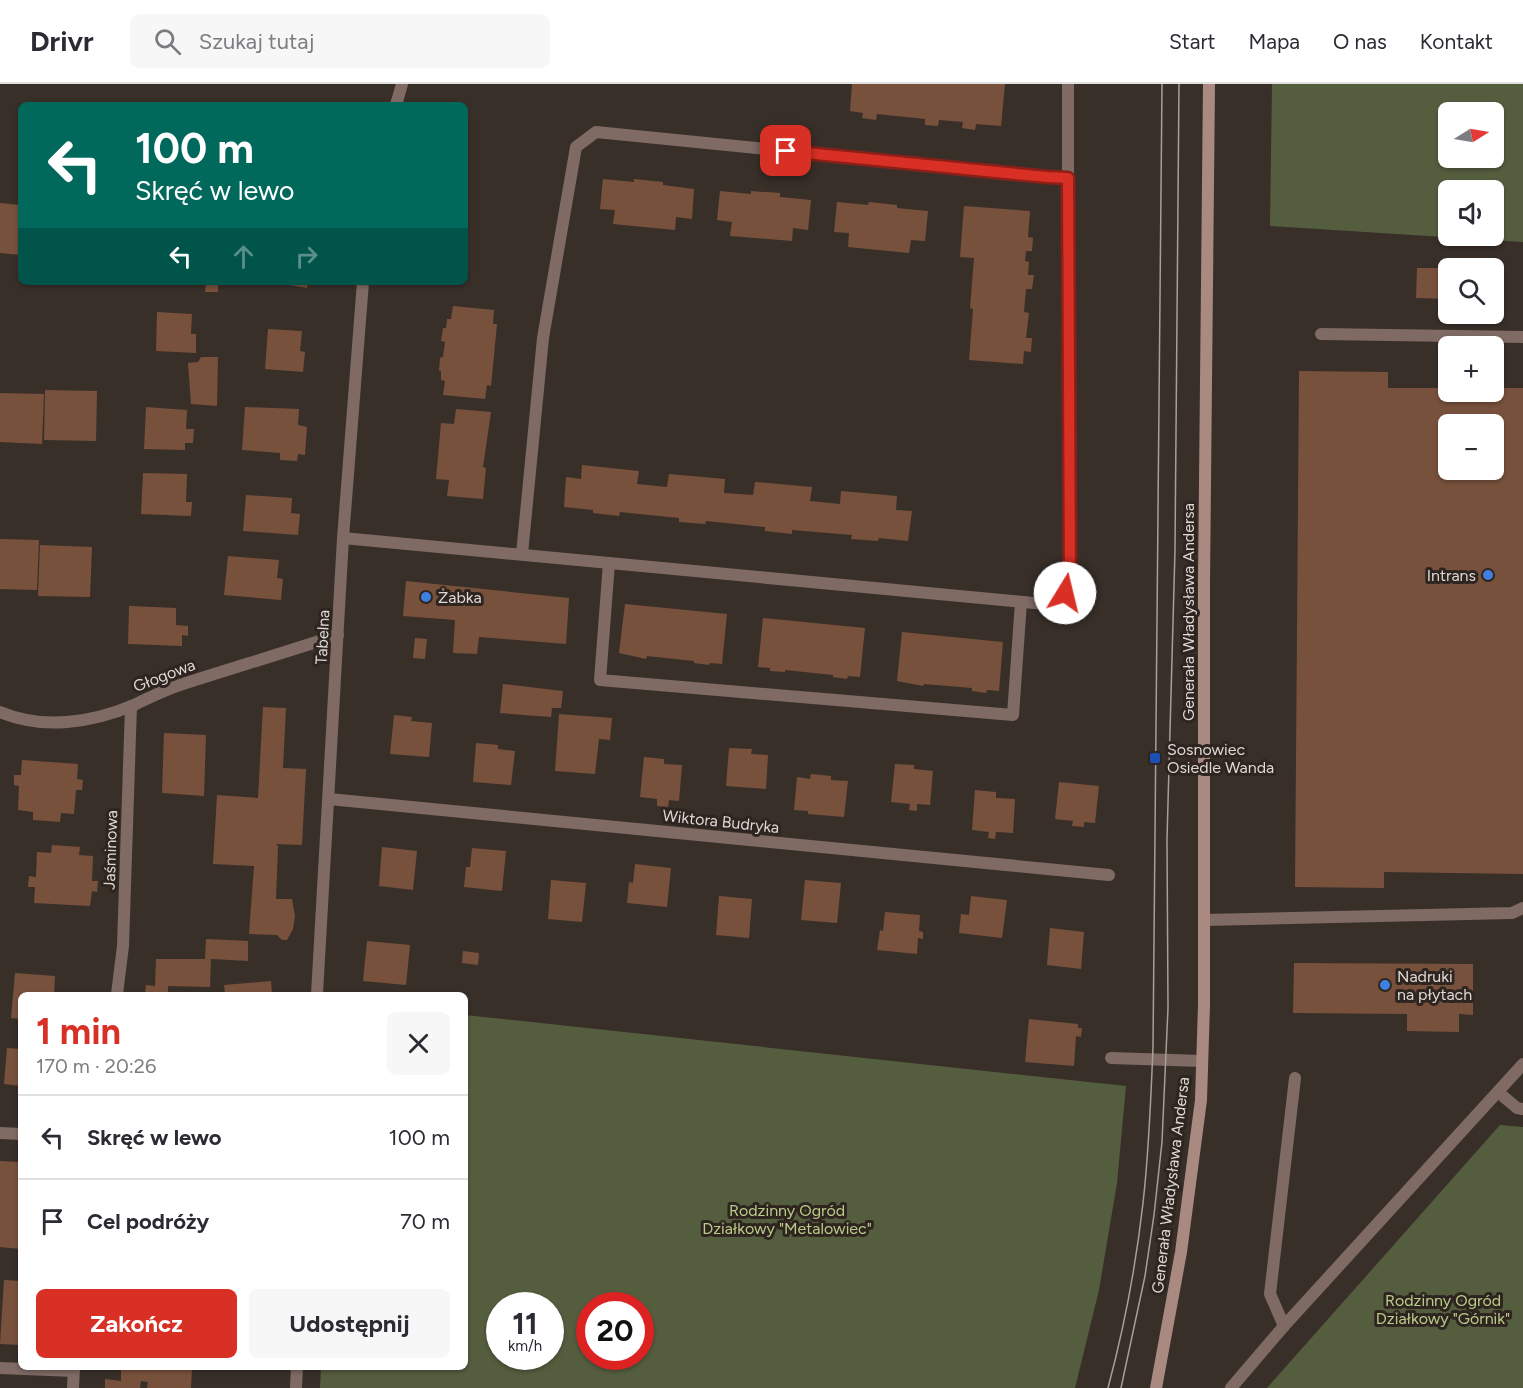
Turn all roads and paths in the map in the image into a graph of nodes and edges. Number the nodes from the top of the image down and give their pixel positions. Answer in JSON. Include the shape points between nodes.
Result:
{"nodes":[{"id":1,"x":402,"y":84,"type":"edge"},
{"id":2,"x":1068,"y":84,"type":"edge"},
{"id":3,"x":1209,"y":84,"type":"edge"},
{"id":4,"x":397,"y":102,"type":"edge"},
{"id":5,"x":1068,"y":178,"type":"junction"},
{"id":6,"x":363,"y":285,"type":"edge"},
{"id":7,"x":1321,"y":334,"type":"dead end"},
{"id":8,"x":1523,"y":337,"type":"edge"},
{"id":9,"x":343,"y":538,"type":"junction"},
{"id":10,"x":522,"y":554,"type":"junction"},
{"id":11,"x":609,"y":563,"type":"junction"},
{"id":12,"x":1021,"y":602,"type":"junction"},
{"id":13,"x":338,"y":635,"type":"junction"},
{"id":14,"x":131,"y":706,"type":"junction"},
{"id":15,"x":0,"y":712,"type":"edge"},
{"id":16,"x":329,"y":799,"type":"junction"},
{"id":17,"x":1109,"y":875,"type":"dead end"},
{"id":18,"x":1523,"y":908,"type":"edge"},
{"id":19,"x":1204,"y":920,"type":"junction"},
{"id":20,"x":117,"y":992,"type":"edge"},
{"id":21,"x":317,"y":992,"type":"edge"},
{"id":22,"x":1111,"y":1058,"type":"dead end"},
{"id":23,"x":1202,"y":1061,"type":"junction"},
{"id":24,"x":1523,"y":1064,"type":"edge"},
{"id":25,"x":1295,"y":1078,"type":"dead end"},
{"id":26,"x":1498,"y":1092,"type":"junction"},
{"id":27,"x":1523,"y":1108,"type":"edge"},
{"id":28,"x":0,"y":1133,"type":"edge"},
{"id":29,"x":18,"y":1134,"type":"edge"},
{"id":30,"x":1284,"y":1326,"type":"junction"},
{"id":31,"x":0,"y":1368,"type":"edge"},
{"id":32,"x":18,"y":1368,"type":"edge"},
{"id":33,"x":74,"y":1370,"type":"edge"},
{"id":34,"x":297,"y":1370,"type":"edge"},
{"id":35,"x":73,"y":1388,"type":"edge"},
{"id":36,"x":296,"y":1388,"type":"edge"},
{"id":37,"x":1156,"y":1388,"type":"edge"},
{"id":38,"x":1232,"y":1388,"type":"edge"}],
"edges":[{"from":1,"to":4,"type":"street"},
{"from":2,"to":5,"type":"street"},
{"from":3,"to":19,"type":"main road","name":"Generała Władysława Andersa"},
{"from":5,"to":10,"type":"street","via":[[596,132],[576,147],[543,338]]},
{"from":5,"to":12,"type":"street","via":[[1070,579],[1065,593],[1045,604]]},
{"from":6,"to":9,"type":"street","name":"Tabelna"},
{"from":7,"to":8,"type":"street"},
{"from":9,"to":10,"type":"street"},
{"from":9,"to":13,"type":"street","name":"Tabelna"},
{"from":10,"to":11,"type":"street"},
{"from":11,"to":12,"type":"street"},
{"from":11,"to":12,"type":"street","via":[[600,680],[1013,716]]},
{"from":13,"to":14,"type":"street","name":"Głogowa","via":[[176,686]]},
{"from":13,"to":16,"type":"street","name":"Tabelna"},
{"from":14,"to":15,"type":"street","name":"Głogowa","via":[[64,723],[38,723]]},
{"from":14,"to":20,"type":"street","name":"Jaśminowa","via":[[123,946]]},
{"from":16,"to":17,"type":"street","name":"Wiktora Budryka"},
{"from":16,"to":21,"type":"street","name":"Tabelna"},
{"from":18,"to":19,"type":"street","via":[[1512,913]]},
{"from":19,"to":23,"type":"main road","name":"Generała Władysława Andersa"},
{"from":22,"to":23,"type":"street"},
{"from":23,"to":37,"type":"main road","name":"Generała Władysława Andersa","via":[[1201,1100],[1181,1252]]},
{"from":24,"to":26,"type":"street"},
{"from":25,"to":30,"type":"street","via":[[1270,1294]]},
{"from":26,"to":27,"type":"street","via":[[1517,1108]]},
{"from":26,"to":30,"type":"street"},
{"from":28,"to":29,"type":"street"},
{"from":30,"to":38,"type":"street"},
{"from":31,"to":32,"type":"street"},
{"from":33,"to":35,"type":"street"},
{"from":34,"to":36,"type":"street"}]}
